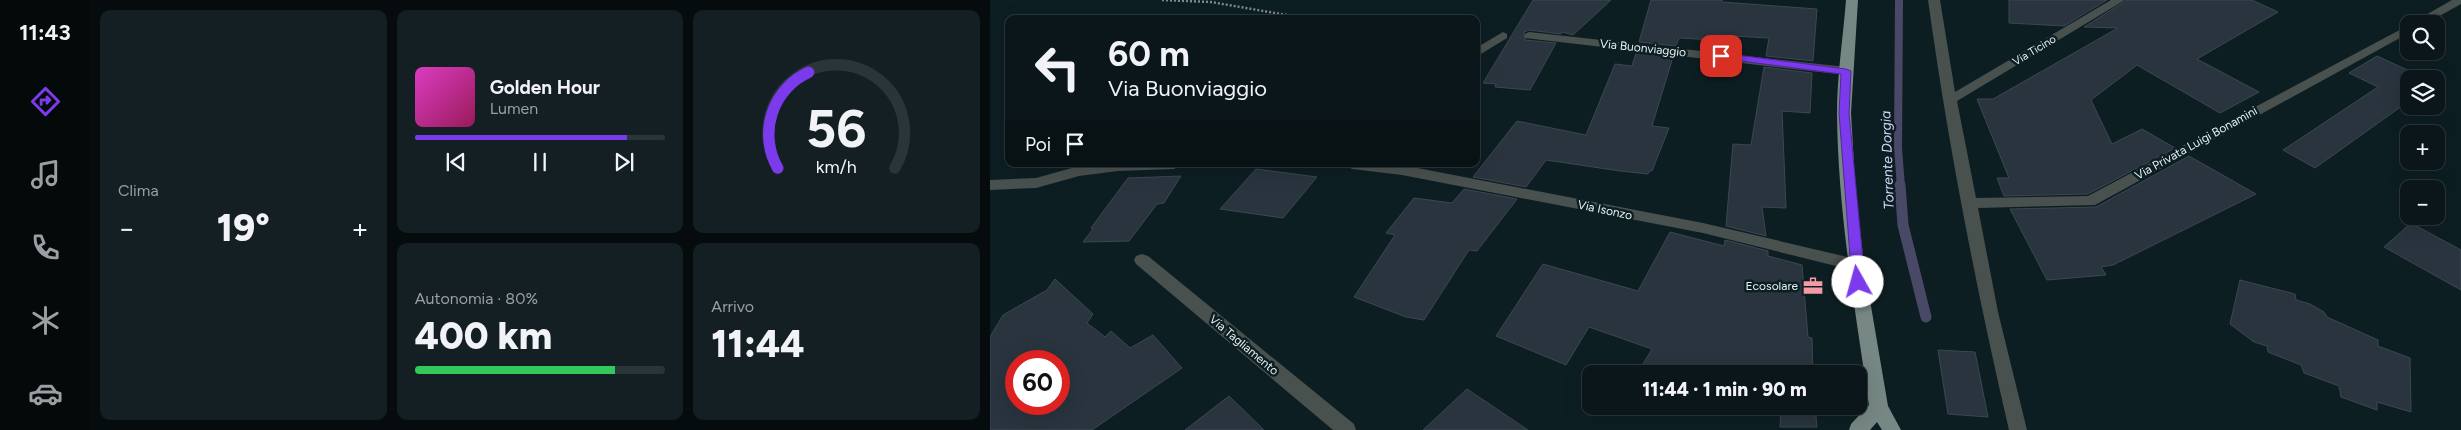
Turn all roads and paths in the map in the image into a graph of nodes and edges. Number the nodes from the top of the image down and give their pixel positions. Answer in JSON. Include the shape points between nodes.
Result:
{"nodes":[{"id":1,"x":1162,"y":0,"type":"edge"},
{"id":2,"x":1852,"y":0,"type":"edge"},
{"id":3,"x":1934,"y":0,"type":"edge"},
{"id":4,"x":2118,"y":0,"type":"edge"},
{"id":5,"x":2460,"y":0,"type":"edge"},
{"id":6,"x":1287,"y":15,"type":"edge"},
{"id":7,"x":2432,"y":15,"type":"edge"},
{"id":8,"x":2400,"y":33,"type":"edge"},
{"id":9,"x":1503,"y":36,"type":"dead end"},
{"id":10,"x":1529,"y":36,"type":"dead end"},
{"id":11,"x":1480,"y":50,"type":"edge"},
{"id":12,"x":1846,"y":71,"type":"junction"},
{"id":13,"x":1950,"y":100,"type":"junction"},
{"id":14,"x":1110,"y":167,"type":"edge"},
{"id":15,"x":1377,"y":167,"type":"edge"},
{"id":16,"x":990,"y":185,"type":"edge"},
{"id":17,"x":1970,"y":204,"type":"junction"},
{"id":18,"x":1142,"y":260,"type":"dead end"},
{"id":19,"x":1856,"y":265,"type":"junction"},
{"id":20,"x":1878,"y":408,"type":"junction"},
{"id":21,"x":1347,"y":430,"type":"edge"},
{"id":22,"x":1858,"y":430,"type":"edge"},
{"id":23,"x":1892,"y":430,"type":"edge"},
{"id":24,"x":2018,"y":430,"type":"edge"}],
"edges":[{"from":1,"to":6,"type":"path","via":[[1211,2]]},
{"from":2,"to":12,"type":"main road"},
{"from":3,"to":13,"type":"street"},
{"from":4,"to":13,"type":"street","name":"Via Ticino"},
{"from":5,"to":7,"type":"street"},
{"from":8,"to":17,"type":"street","name":"Via Privata Luigi Bonamini","via":[[2090,201]]},
{"from":9,"to":11,"type":"street"},
{"from":10,"to":12,"type":"street","name":"Via Buonviaggio"},
{"from":12,"to":19,"type":"main road","via":[[1844,113]]},
{"from":13,"to":17,"type":"street"},
{"from":14,"to":16,"type":"street","via":[[1079,171],[1036,183]]},
{"from":15,"to":19,"type":"street","name":"Via Isonzo","via":[[1703,228]]},
{"from":17,"to":24,"type":"street","via":[[1996,345]]},
{"from":18,"to":21,"type":"street","name":"Via Tagliamento"},
{"from":19,"to":20,"type":"main road"},
{"from":20,"to":22,"type":"main road"},
{"from":20,"to":23,"type":"main road"}]}
